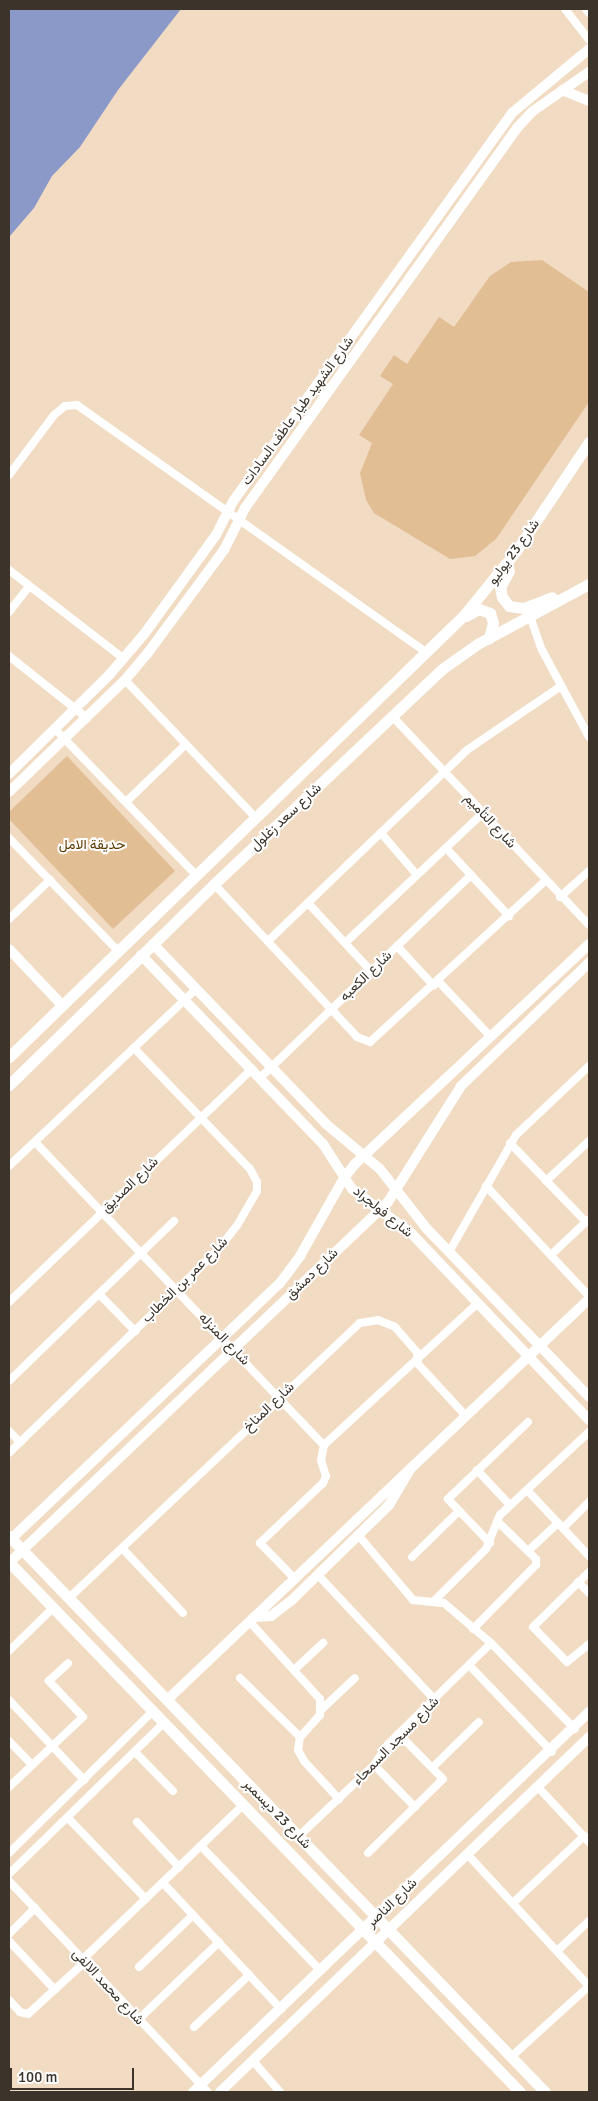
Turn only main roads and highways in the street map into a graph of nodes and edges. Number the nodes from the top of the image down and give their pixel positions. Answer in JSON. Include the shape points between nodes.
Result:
{"nodes":[{"id":1,"x":589,"y":442,"type":"edge"},
{"id":2,"x":517,"y":549,"type":"junction"},
{"id":3,"x":589,"y":584,"type":"edge"},
{"id":4,"x":565,"y":597,"type":"junction"},
{"id":5,"x":453,"y":626,"type":"junction"},
{"id":6,"x":489,"y":638,"type":"junction"},
{"id":7,"x":427,"y":652,"type":"joint"},
{"id":8,"x":10,"y":1053,"type":"edge"},
{"id":9,"x":9,"y":1085,"type":"edge"},
{"id":10,"x":10,"y":1539,"type":"edge"},
{"id":11,"x":9,"y":1562,"type":"edge"},
{"id":12,"x":221,"y":1756,"type":"junction"},
{"id":13,"x":209,"y":1769,"type":"junction"},
{"id":14,"x":520,"y":2092,"type":"edge"},
{"id":15,"x":545,"y":2092,"type":"edge"}],
"edges":[{"from":1,"to":2,"type":"main road","name":"شارع 23 يوليو"},
{"from":2,"to":4,"type":"main road","via":[[500,587],[505,602],[518,609],[552,597]]},
{"from":2,"to":5,"type":"main road","name":"شارع 23 يوليو"},
{"from":3,"to":4,"type":"main road","name":"شارع سعد زغلول"},
{"from":4,"to":6,"type":"main road","name":"شارع سعد زغلول"},
{"from":5,"to":6,"type":"main road","via":[[476,610],[483,609],[493,619]]},
{"from":5,"to":7,"type":"main road","name":"شارع 23 يوليو"},
{"from":6,"to":9,"type":"main road","name":"شارع سعد زغلول","via":[[442,669],[214,884]]},
{"from":7,"to":8,"type":"main road","name":"شارع سعد زغلول"},
{"from":10,"to":12,"type":"main road","name":"شارع 23 ديسمبر"},
{"from":11,"to":13,"type":"main road","name":"شارع 23 ديسمبر"},
{"from":12,"to":13,"type":"main road"},
{"from":12,"to":15,"type":"main road","name":"شارع 23 ديسمبر"},
{"from":13,"to":14,"type":"main road","name":"شارع 23 ديسمبر"}]}
